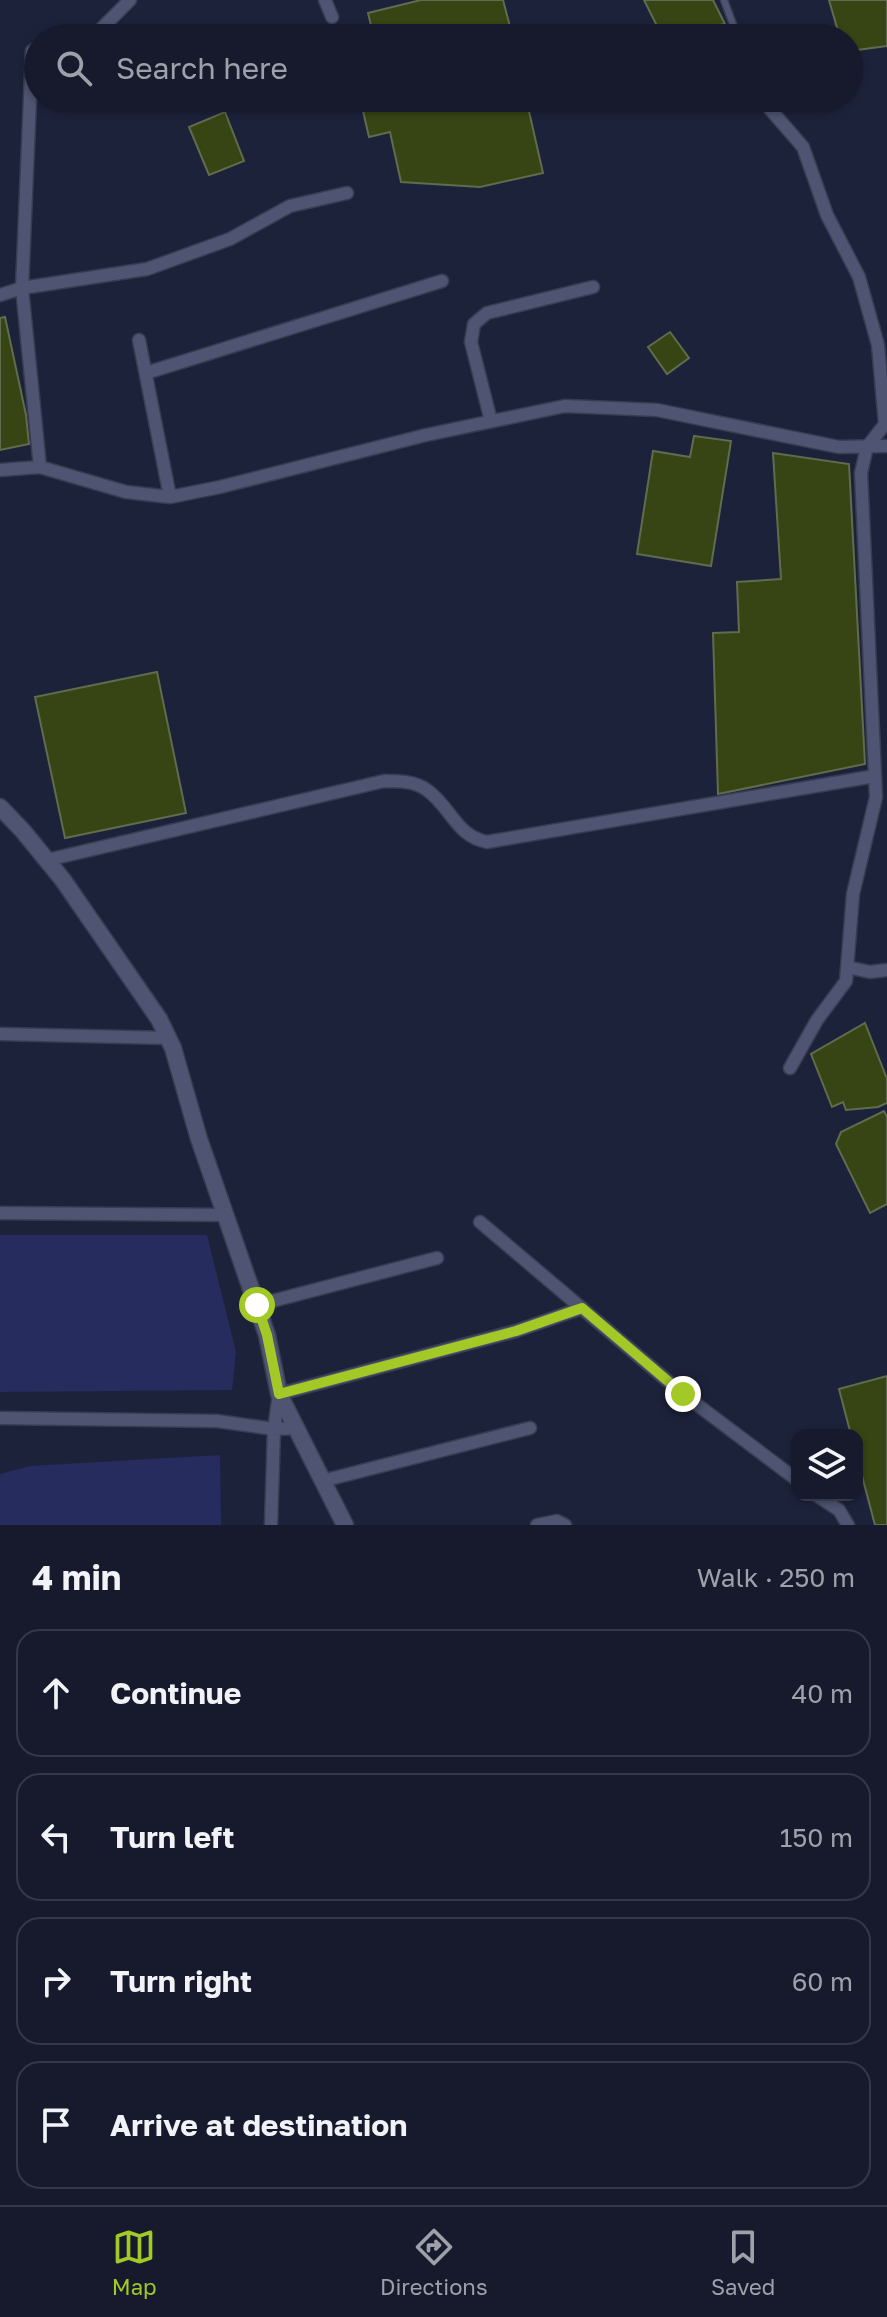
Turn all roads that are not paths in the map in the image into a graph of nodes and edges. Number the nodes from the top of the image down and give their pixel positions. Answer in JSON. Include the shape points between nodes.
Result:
{"nodes":[{"id":1,"x":130,"y":0,"type":"edge"},
{"id":2,"x":325,"y":0,"type":"edge"},
{"id":3,"x":724,"y":0,"type":"edge"},
{"id":4,"x":332,"y":17,"type":"dead end"},
{"id":5,"x":106,"y":24,"type":"edge"},
{"id":6,"x":733,"y":24,"type":"edge"},
{"id":7,"x":29,"y":112,"type":"edge"},
{"id":8,"x":773,"y":112,"type":"edge"},
{"id":9,"x":347,"y":193,"type":"dead end"},
{"id":10,"x":442,"y":281,"type":"dead end"},
{"id":11,"x":593,"y":287,"type":"dead end"},
{"id":12,"x":22,"y":288,"type":"junction"},
{"id":13,"x":0,"y":295,"type":"edge"},
{"id":14,"x":139,"y":340,"type":"dead end"},
{"id":15,"x":146,"y":373,"type":"junction"},
{"id":16,"x":491,"y":421,"type":"junction"},
{"id":17,"x":887,"y":446,"type":"edge"},
{"id":18,"x":867,"y":447,"type":"junction"},
{"id":19,"x":40,"y":467,"type":"junction"},
{"id":20,"x":0,"y":470,"type":"edge"},
{"id":21,"x":170,"y":497,"type":"junction"},
{"id":22,"x":875,"y":776,"type":"junction"},
{"id":23,"x":0,"y":807,"type":"edge"},
{"id":24,"x":47,"y":860,"type":"junction"},
{"id":25,"x":847,"y":967,"type":"junction"},
{"id":26,"x":887,"y":970,"type":"edge"},
{"id":27,"x":0,"y":1034,"type":"edge"},
{"id":28,"x":168,"y":1038,"type":"junction"},
{"id":29,"x":790,"y":1068,"type":"dead end"},
{"id":30,"x":0,"y":1213,"type":"edge"},
{"id":31,"x":225,"y":1215,"type":"junction"},
{"id":32,"x":480,"y":1222,"type":"dead end"},
{"id":33,"x":437,"y":1258,"type":"dead end"},
{"id":34,"x":257,"y":1305,"type":"junction"},
{"id":35,"x":582,"y":1308,"type":"junction"},
{"id":36,"x":279,"y":1394,"type":"junction"},
{"id":37,"x":0,"y":1418,"type":"edge"},
{"id":38,"x":297,"y":1428,"type":"junction"},
{"id":39,"x":530,"y":1428,"type":"dead end"},
{"id":40,"x":274,"y":1429,"type":"junction"},
{"id":41,"x":791,"y":1475,"type":"edge"},
{"id":42,"x":322,"y":1481,"type":"junction"},
{"id":43,"x":825,"y":1501,"type":"edge"},
{"id":44,"x":271,"y":1525,"type":"edge"},
{"id":45,"x":345,"y":1525,"type":"edge"},
{"id":46,"x":537,"y":1525,"type":"edge"},
{"id":47,"x":565,"y":1525,"type":"edge"},
{"id":48,"x":848,"y":1525,"type":"edge"}],
"edges":[{"from":1,"to":5,"type":"street"},
{"from":2,"to":4,"type":"street"},
{"from":3,"to":6,"type":"lane"},
{"from":7,"to":12,"type":"street"},
{"from":8,"to":18,"type":"street","via":[[803,147],[827,215],[863,290],[878,345],[885,424]]},
{"from":9,"to":12,"type":"street","via":[[290,206],[230,239],[147,269]]},
{"from":10,"to":15,"type":"street"},
{"from":11,"to":16,"type":"street","via":[[487,313],[474,324],[471,342]]},
{"from":12,"to":13,"type":"street"},
{"from":12,"to":19,"type":"street"},
{"from":14,"to":15,"type":"street"},
{"from":15,"to":21,"type":"street"},
{"from":16,"to":18,"type":"street","via":[[565,406],[657,410],[839,447]]},
{"from":16,"to":21,"type":"street"},
{"from":17,"to":18,"type":"street"},
{"from":18,"to":22,"type":"street","via":[[861,511]]},
{"from":19,"to":20,"type":"street"},
{"from":19,"to":21,"type":"street","via":[[126,492]]},
{"from":22,"to":24,"type":"street","via":[[487,842],[465,833],[427,790],[384,781]]},
{"from":22,"to":25,"type":"street","via":[[876,797],[853,894]]},
{"from":23,"to":24,"type":"street"},
{"from":24,"to":28,"type":"street"},
{"from":25,"to":26,"type":"street"},
{"from":25,"to":29,"type":"street","via":[[846,981]]},
{"from":27,"to":28,"type":"street"},
{"from":28,"to":31,"type":"street"},
{"from":30,"to":31,"type":"street"},
{"from":31,"to":34,"type":"street"},
{"from":32,"to":35,"type":"street"},
{"from":33,"to":34,"type":"street"},
{"from":34,"to":36,"type":"street"},
{"from":35,"to":36,"type":"street","via":[[516,1331]]},
{"from":35,"to":41,"type":"street"},
{"from":36,"to":38,"type":"street"},
{"from":36,"to":40,"type":"street"},
{"from":37,"to":40,"type":"street","via":[[217,1421]]},
{"from":38,"to":40,"type":"street"},
{"from":38,"to":42,"type":"street"},
{"from":39,"to":42,"type":"street"},
{"from":40,"to":44,"type":"street"},
{"from":42,"to":45,"type":"street"},
{"from":43,"to":48,"type":"street"},
{"from":46,"to":47,"type":"street"}]}
